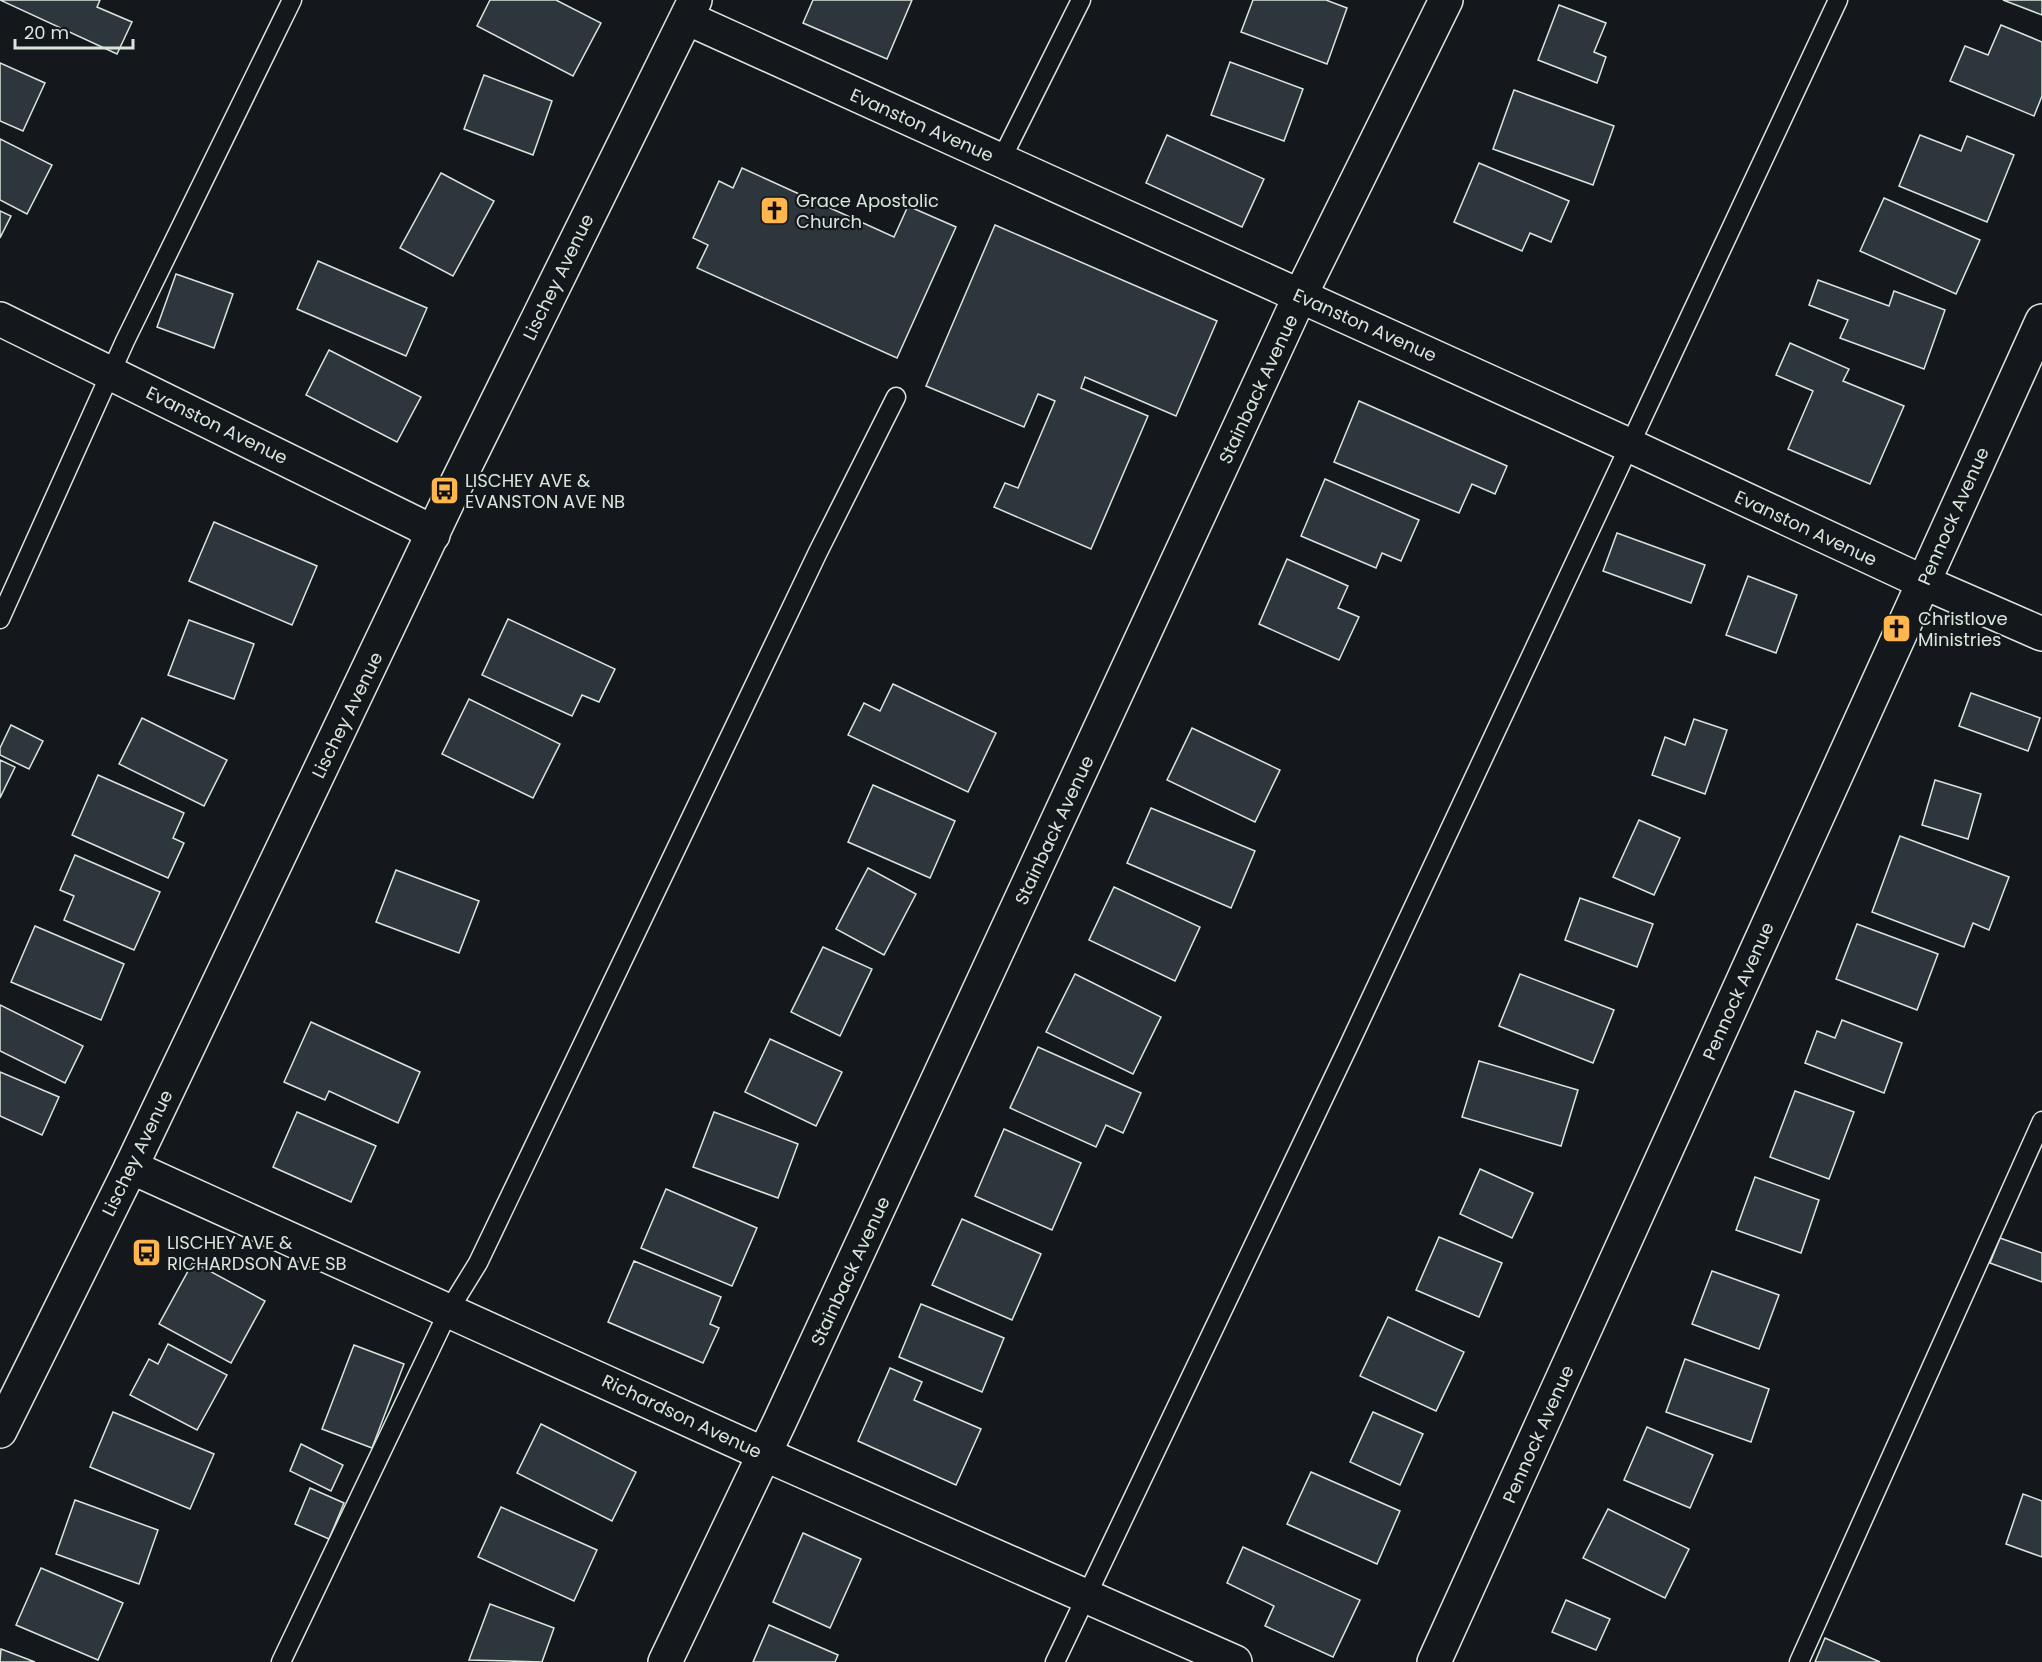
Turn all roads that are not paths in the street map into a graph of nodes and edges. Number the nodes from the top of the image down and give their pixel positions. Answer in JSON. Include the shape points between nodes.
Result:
{"nodes":[{"id":1,"x":292,"y":0,"type":"edge"},
{"id":2,"x":1080,"y":0,"type":"edge"},
{"id":3,"x":1446,"y":0,"type":"edge"},
{"id":4,"x":1838,"y":0,"type":"edge"},
{"id":5,"x":691,"y":9,"type":"edge"},
{"id":6,"x":1001,"y":160,"type":"junction"},
{"id":7,"x":1300,"y":296,"type":"junction"},
{"id":8,"x":0,"y":319,"type":"edge"},
{"id":9,"x":2042,"y":321,"type":"edge"},
{"id":10,"x":112,"y":373,"type":"junction"},
{"id":11,"x":896,"y":398,"type":"dead end"},
{"id":12,"x":1631,"y":446,"type":"junction"},
{"id":13,"x":433,"y":535,"type":"junction"},
{"id":14,"x":1923,"y":582,"type":"junction"},
{"id":15,"x":0,"y":619,"type":"edge"},
{"id":16,"x":2042,"y":634,"type":"edge"},
{"id":17,"x":2042,"y":1121,"type":"edge"},
{"id":18,"x":131,"y":1167,"type":"junction"},
{"id":19,"x":449,"y":1310,"type":"junction"},
{"id":20,"x":0,"y":1431,"type":"edge"},
{"id":21,"x":765,"y":1454,"type":"junction"},
{"id":22,"x":1086,"y":1595,"type":"junction"},
{"id":23,"x":281,"y":1662,"type":"edge"},
{"id":24,"x":665,"y":1662,"type":"edge"},
{"id":25,"x":1055,"y":1662,"type":"edge"},
{"id":26,"x":1234,"y":1662,"type":"edge"},
{"id":27,"x":1434,"y":1662,"type":"edge"},
{"id":28,"x":1798,"y":1662,"type":"edge"}],
"edges":[{"from":1,"to":10,"type":"lane"},
{"from":2,"to":6,"type":"lane"},
{"from":3,"to":7,"type":"street","name":"Stainback Avenue"},
{"from":4,"to":12,"type":"lane"},
{"from":5,"to":6,"type":"street","name":"Evanston Avenue"},
{"from":5,"to":13,"type":"street","name":"Lischey Avenue"},
{"from":6,"to":7,"type":"street","name":"Evanston Avenue"},
{"from":7,"to":12,"type":"street","name":"Evanston Avenue"},
{"from":7,"to":21,"type":"street","name":"Stainback Avenue"},
{"from":8,"to":10,"type":"street","name":"Evanston Avenue"},
{"from":9,"to":14,"type":"street","name":"Pennock Avenue"},
{"from":10,"to":13,"type":"street","name":"Evanston Avenue"},
{"from":10,"to":15,"type":"lane"},
{"from":11,"to":19,"type":"lane","via":[[478,1263]]},
{"from":12,"to":14,"type":"street","name":"Evanston Avenue"},
{"from":12,"to":22,"type":"lane"},
{"from":13,"to":18,"type":"street","name":"Lischey Avenue"},
{"from":14,"to":16,"type":"street","name":"Evanston Avenue"},
{"from":14,"to":27,"type":"street","name":"Pennock Avenue"},
{"from":17,"to":28,"type":"lane"},
{"from":18,"to":19,"type":"street","name":"Richardson Avenue"},
{"from":18,"to":20,"type":"street","name":"Lischey Avenue"},
{"from":19,"to":21,"type":"street","name":"Richardson Avenue"},
{"from":19,"to":23,"type":"lane"},
{"from":21,"to":22,"type":"street","name":"Richardson Avenue"},
{"from":21,"to":24,"type":"street","name":"Stainback Avenue"},
{"from":22,"to":25,"type":"lane"},
{"from":22,"to":26,"type":"street","name":"Richardson Avenue"}]}
